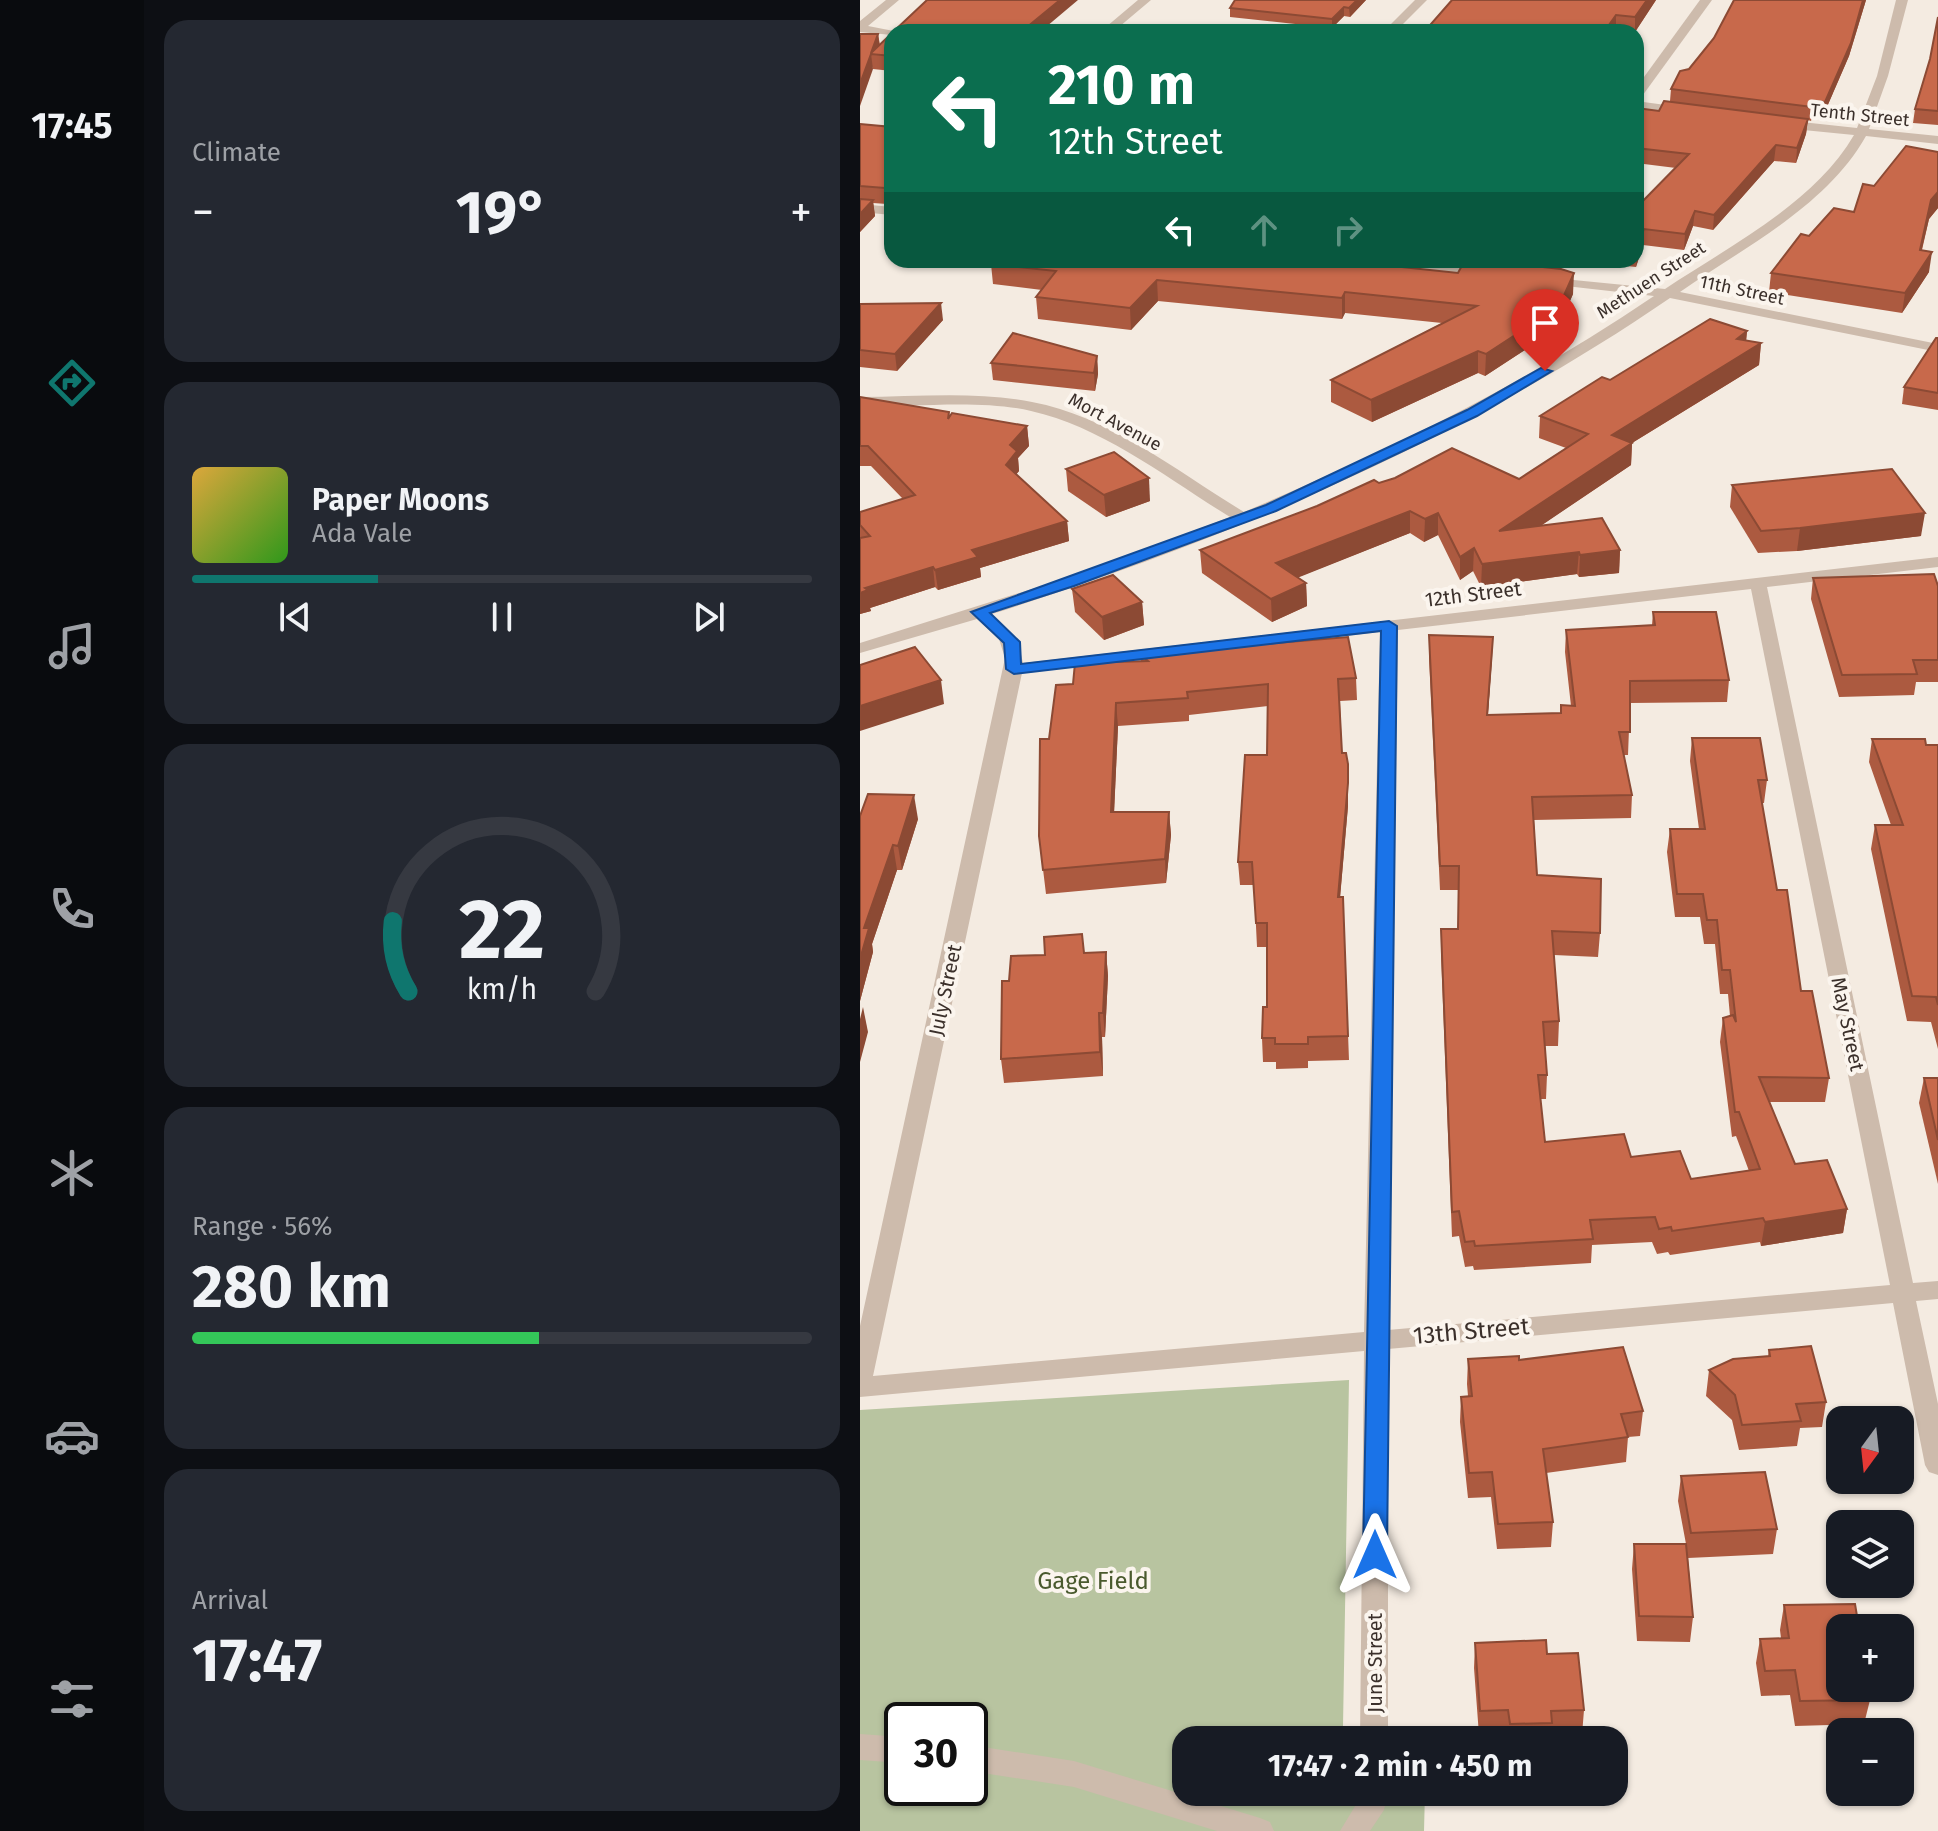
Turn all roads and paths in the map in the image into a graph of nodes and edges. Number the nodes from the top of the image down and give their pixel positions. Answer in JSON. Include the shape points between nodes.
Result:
{"nodes":[{"id":1,"x":893,"y":0,"type":"edge"},
{"id":2,"x":1145,"y":0,"type":"edge"},
{"id":3,"x":1421,"y":0,"type":"edge"},
{"id":4,"x":1706,"y":0,"type":"edge"},
{"id":5,"x":1902,"y":0,"type":"edge"},
{"id":6,"x":1116,"y":24,"type":"edge"},
{"id":7,"x":1397,"y":24,"type":"edge"},
{"id":8,"x":860,"y":28,"type":"edge"},
{"id":9,"x":884,"y":31,"type":"edge"},
{"id":10,"x":1644,"y":85,"type":"edge"},
{"id":11,"x":1644,"y":106,"type":"edge"},
{"id":12,"x":1700,"y":114,"type":"edge"},
{"id":13,"x":1775,"y":123,"type":"edge"},
{"id":14,"x":1861,"y":134,"type":"junction"},
{"id":15,"x":1938,"y":140,"type":"edge"},
{"id":16,"x":860,"y":208,"type":"edge"},
{"id":17,"x":884,"y":210,"type":"edge"},
{"id":18,"x":1429,"y":268,"type":"edge"},
{"id":19,"x":1501,"y":275,"type":"edge"},
{"id":20,"x":1532,"y":278,"type":"edge"},
{"id":21,"x":1670,"y":294,"type":"junction"},
{"id":22,"x":1938,"y":348,"type":"edge"},
{"id":23,"x":860,"y":402,"type":"edge"},
{"id":24,"x":1242,"y":518,"type":"junction"},
{"id":25,"x":1938,"y":562,"type":"edge"},
{"id":26,"x":1758,"y":583,"type":"junction"},
{"id":27,"x":979,"y":612,"type":"junction"},
{"id":28,"x":1389,"y":626,"type":"junction"},
{"id":29,"x":860,"y":648,"type":"edge"},
{"id":30,"x":1014,"y":669,"type":"junction"},
{"id":31,"x":1938,"y":1290,"type":"edge"},
{"id":32,"x":1903,"y":1293,"type":"junction"},
{"id":33,"x":1376,"y":1339,"type":"junction"},
{"id":34,"x":860,"y":1381,"type":"edge"},
{"id":35,"x":860,"y":1387,"type":"edge"},
{"id":36,"x":1938,"y":1465,"type":"edge"},
{"id":37,"x":1374,"y":1726,"type":"edge"},
{"id":38,"x":860,"y":1747,"type":"edge"},
{"id":39,"x":884,"y":1749,"type":"edge"},
{"id":40,"x":988,"y":1761,"type":"edge"},
{"id":41,"x":1371,"y":1806,"type":"edge"},
{"id":42,"x":1260,"y":1831,"type":"edge"},
{"id":43,"x":1354,"y":1831,"type":"edge"}],
"edges":[{"from":1,"to":8,"type":"street"},
{"from":2,"to":6,"type":"street"},
{"from":3,"to":7,"type":"street"},
{"from":4,"to":10,"type":"street"},
{"from":5,"to":14,"type":"street","name":"Methuen Street"},
{"from":8,"to":9,"type":"street"},
{"from":11,"to":12,"type":"street"},
{"from":13,"to":14,"type":"street","name":"Tenth Street"},
{"from":14,"to":15,"type":"street","name":"Tenth Street"},
{"from":14,"to":21,"type":"street","name":"Methuen Street","via":[[1816,187]]},
{"from":16,"to":17,"type":"street"},
{"from":18,"to":19,"type":"street"},
{"from":20,"to":21,"type":"street","name":"11th Street"},
{"from":21,"to":22,"type":"street","name":"11th Street"},
{"from":21,"to":24,"type":"street","name":"Methuen Street","via":[[1472,413]]},
{"from":23,"to":24,"type":"street","name":"Mort Avenue","via":[[1027,403],[1113,441]]},
{"from":24,"to":27,"type":"street","name":"Methuen Street"},
{"from":25,"to":26,"type":"street","name":"12th Street"},
{"from":26,"to":28,"type":"street","name":"12th Street"},
{"from":26,"to":32,"type":"street","name":"May Street"},
{"from":27,"to":29,"type":"street","name":"Methuen Street"},
{"from":27,"to":30,"type":"street","via":[[1012,642]]},
{"from":28,"to":30,"type":"street","name":"12th Street"},
{"from":28,"to":33,"type":"street","name":"June Street"},
{"from":30,"to":34,"type":"street","name":"July Street"},
{"from":31,"to":32,"type":"street","name":"13th Street"},
{"from":32,"to":33,"type":"street","name":"13th Street"},
{"from":32,"to":36,"type":"street","name":"May Street"},
{"from":33,"to":35,"type":"street","name":"13th Street"},
{"from":33,"to":37,"type":"street","name":"June Street"},
{"from":38,"to":39,"type":"street"},
{"from":40,"to":42,"type":"street","via":[[1074,1774]]},
{"from":41,"to":43,"type":"street"}]}
